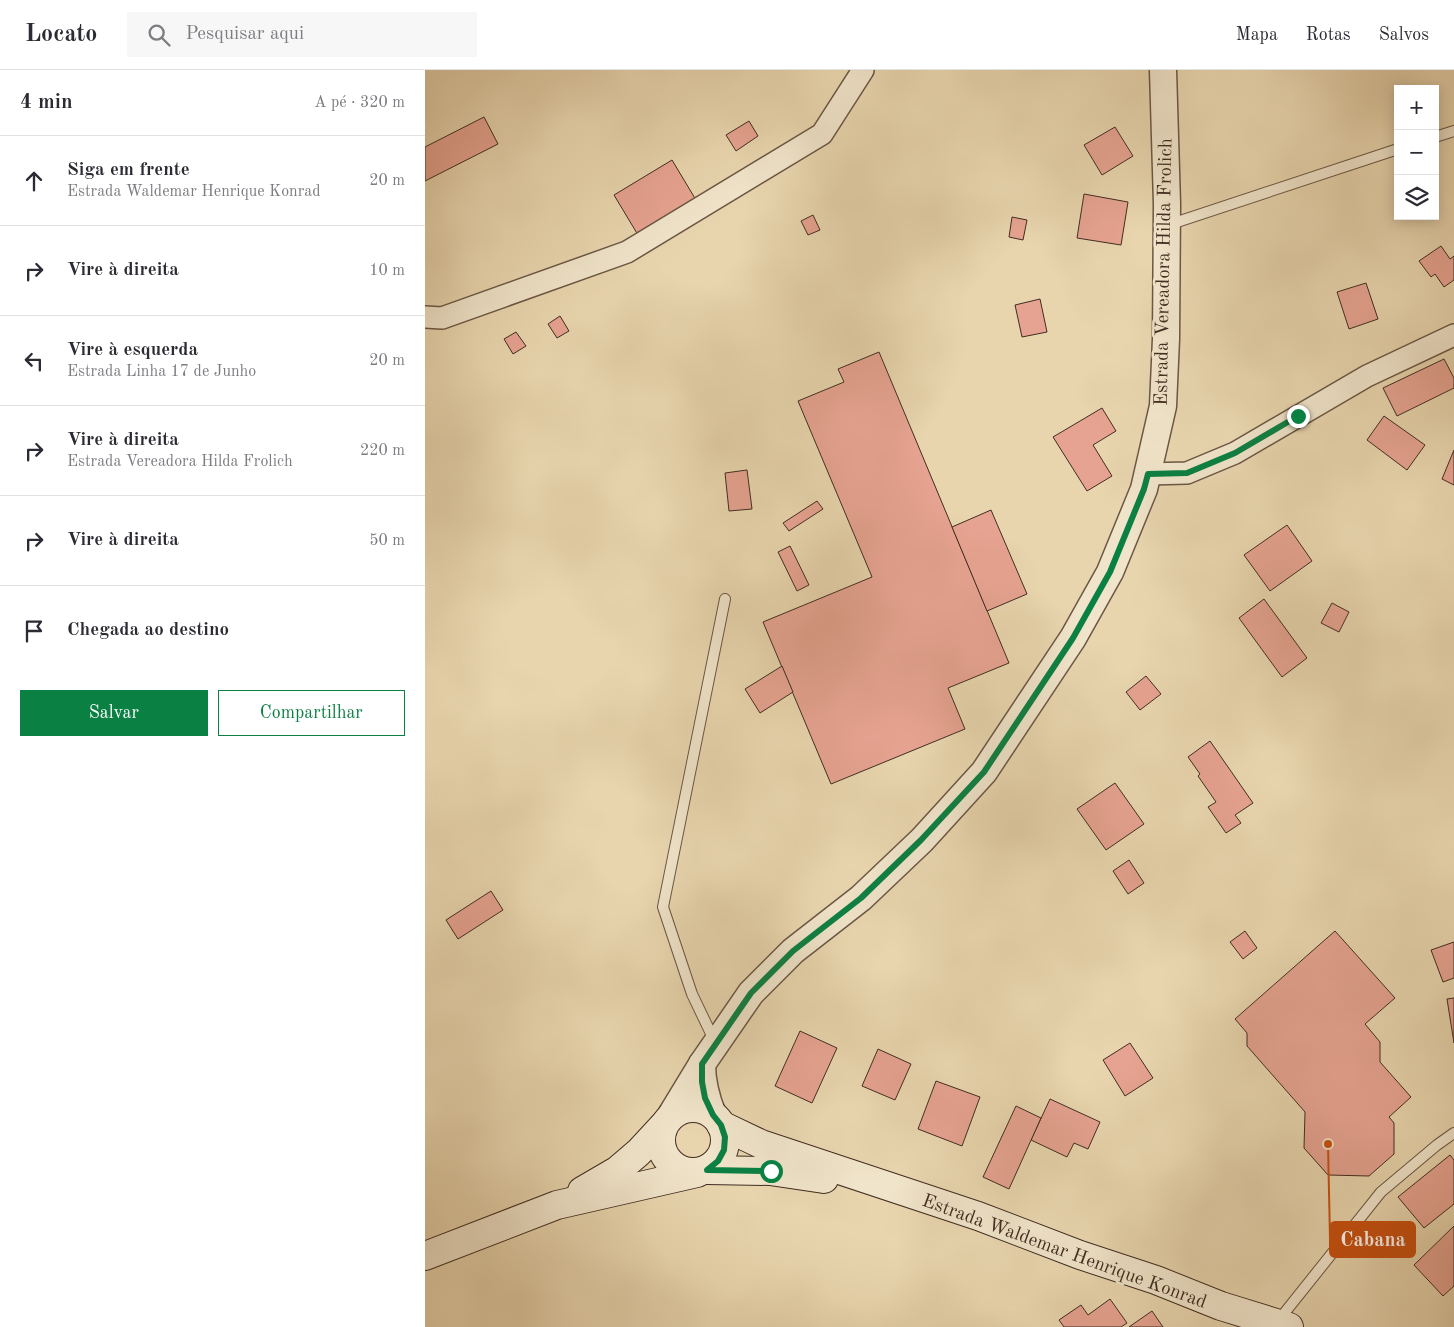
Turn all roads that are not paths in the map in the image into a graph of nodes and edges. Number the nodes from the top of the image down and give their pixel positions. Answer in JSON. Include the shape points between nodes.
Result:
{"nodes":[{"id":1,"x":863,"y":70,"type":"edge"},
{"id":2,"x":1163,"y":70,"type":"edge"},
{"id":3,"x":1454,"y":131,"type":"edge"},
{"id":4,"x":1439,"y":136,"type":"edge"},
{"id":5,"x":1394,"y":150,"type":"edge"},
{"id":6,"x":1167,"y":225,"type":"junction"},
{"id":7,"x":425,"y":317,"type":"edge"},
{"id":8,"x":1454,"y":335,"type":"edge"},
{"id":9,"x":1148,"y":474,"type":"junction"},
{"id":10,"x":725,"y":599,"type":"dead end"},
{"id":11,"x":709,"y":1054,"type":"junction"},
{"id":12,"x":668,"y":1120,"type":"junction"},
{"id":13,"x":717,"y":1120,"type":"junction"},
{"id":14,"x":1454,"y":1133,"type":"edge"},
{"id":15,"x":702,"y":1171,"type":"junction"},
{"id":16,"x":870,"y":1180,"type":"junction"},
{"id":17,"x":557,"y":1205,"type":"junction"},
{"id":18,"x":425,"y":1256,"type":"edge"},
{"id":19,"x":1280,"y":1326,"type":"edge"}],
"edges":[{"from":1,"to":7,"type":"street","via":[[822,134],[627,252],[442,318]]},
{"from":2,"to":6,"type":"street","name":"Estrada Vereadora Hilda Frolich"},
{"from":3,"to":4,"type":"lane"},
{"from":5,"to":6,"type":"lane"},
{"from":6,"to":9,"type":"street","name":"Estrada Vereadora Hilda Frolich","via":[[1163,406]]},
{"from":8,"to":9,"type":"street","via":[[1367,376],[1235,453],[1187,473]]},
{"from":9,"to":11,"type":"street","name":"Estrada Vereadora Hilda Frolich","via":[[1110,572],[1073,638],[984,772],[861,898],[786,958],[751,993]]},
{"from":10,"to":11,"type":"lane","via":[[663,907]]},
{"from":11,"to":12,"type":"street","name":"Estrada Vereadora Hilda Frolich"},
{"from":11,"to":13,"type":"street","via":[[702,1082],[705,1098]]},
{"from":12,"to":13,"type":"main road","via":[[679,1111],[691,1108],[703,1109]]},
{"from":12,"to":15,"type":"main road","via":[[660,1142],[663,1155],[671,1166],[683,1172]]},
{"from":12,"to":17,"type":"main road","via":[[618,1170]]},
{"from":13,"to":15,"type":"main road","via":[[725,1137],[724,1150],[718,1161]]},
{"from":13,"to":16,"type":"main road","name":"Estrada Waldemar Henrique Konrad","via":[[761,1144]]},
{"from":14,"to":19,"type":"lane","via":[[1381,1192]]},
{"from":15,"to":16,"type":"main road","name":"Estrada Waldemar Henrique Konrad","via":[[771,1171],[848,1182]]},
{"from":15,"to":17,"type":"main road"},
{"from":16,"to":19,"type":"main road","name":"Estrada Waldemar Henrique Konrad"},
{"from":17,"to":18,"type":"main road"}]}
